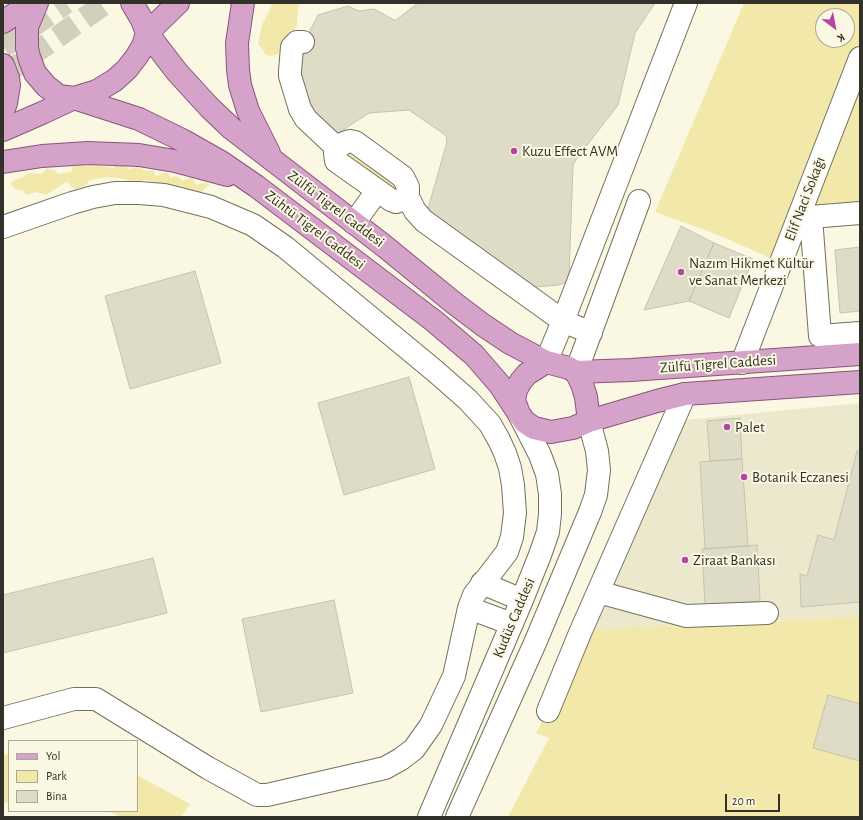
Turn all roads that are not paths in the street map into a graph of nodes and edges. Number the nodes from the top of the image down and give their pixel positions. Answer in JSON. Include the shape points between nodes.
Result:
{"nodes":[{"id":1,"x":31,"y":3,"type":"edge"},
{"id":2,"x":37,"y":3,"type":"edge"},
{"id":3,"x":132,"y":3,"type":"edge"},
{"id":4,"x":178,"y":3,"type":"edge"},
{"id":5,"x":243,"y":3,"type":"edge"},
{"id":6,"x":686,"y":3,"type":"edge"},
{"id":7,"x":3,"y":22,"type":"edge"},
{"id":8,"x":147,"y":33,"type":"junction"},
{"id":9,"x":303,"y":42,"type":"dead end"},
{"id":10,"x":860,"y":58,"type":"edge"},
{"id":11,"x":3,"y":65,"type":"edge"},
{"id":12,"x":74,"y":98,"type":"junction"},
{"id":13,"x":3,"y":111,"type":"edge"},
{"id":14,"x":3,"y":130,"type":"edge"},
{"id":15,"x":337,"y":148,"type":"junction"},
{"id":16,"x":273,"y":161,"type":"junction"},
{"id":17,"x":3,"y":162,"type":"edge"},
{"id":18,"x":254,"y":185,"type":"junction"},
{"id":19,"x":377,"y":192,"type":"junction"},
{"id":20,"x":405,"y":197,"type":"junction"},
{"id":21,"x":639,"y":200,"type":"dead end"},
{"id":22,"x":860,"y":213,"type":"edge"},
{"id":23,"x":804,"y":217,"type":"junction"},
{"id":24,"x":354,"y":223,"type":"junction"},
{"id":25,"x":3,"y":228,"type":"edge"},
{"id":26,"x":563,"y":321,"type":"junction"},
{"id":27,"x":591,"y":333,"type":"junction"},
{"id":28,"x":860,"y":333,"type":"edge"},
{"id":29,"x":860,"y":354,"type":"edge"},
{"id":30,"x":546,"y":362,"type":"junction"},
{"id":31,"x":742,"y":363,"type":"junction"},
{"id":32,"x":576,"y":372,"type":"junction"},
{"id":33,"x":860,"y":382,"type":"edge"},
{"id":34,"x":685,"y":394,"type":"junction"},
{"id":35,"x":519,"y":414,"type":"junction"},
{"id":36,"x":589,"y":421,"type":"junction"},
{"id":37,"x":482,"y":583,"type":"junction"},
{"id":38,"x":598,"y":592,"type":"junction"},
{"id":39,"x":522,"y":600,"type":"junction"},
{"id":40,"x":470,"y":608,"type":"junction"},
{"id":41,"x":767,"y":613,"type":"dead end"},
{"id":42,"x":512,"y":624,"type":"junction"},
{"id":43,"x":548,"y":711,"type":"dead end"},
{"id":44,"x":3,"y":718,"type":"edge"},
{"id":45,"x":428,"y":817,"type":"edge"},
{"id":46,"x":457,"y":817,"type":"edge"}],
"edges":[{"from":1,"to":7,"type":"main road"},
{"from":2,"to":12,"type":"main road","name":"Zühtü Tigrel Caddesi","via":[[27,27],[27,48],[32,65],[46,86],[59,96]]},
{"from":3,"to":8,"type":"main road","name":"Zülfü Tigrel Caddesi"},
{"from":4,"to":8,"type":"main road"},
{"from":5,"to":16,"type":"main road","via":[[237,43],[240,85],[248,111]]},
{"from":6,"to":26,"type":"street"},
{"from":8,"to":12,"type":"main road","via":[[138,56],[122,74],[104,88]]},
{"from":8,"to":16,"type":"main road","name":"Zülfü Tigrel Caddesi","via":[[177,72],[209,107]]},
{"from":9,"to":15,"type":"street","via":[[297,42],[292,47],[290,71],[300,109],[306,119]]},
{"from":10,"to":23,"type":"street","name":"Elif Naci Sokağı"},
{"from":11,"to":13,"type":"main road","via":[[9,85]]},
{"from":12,"to":14,"type":"main road"},
{"from":12,"to":18,"type":"main road","name":"Zühtü Tigrel Caddesi","via":[[146,122],[184,141]]},
{"from":15,"to":19,"type":"street","via":[[336,161]]},
{"from":15,"to":20,"type":"street","via":[[350,141],[355,142],[403,177],[408,187]]},
{"from":16,"to":24,"type":"main road","name":"Zülfü Tigrel Caddesi"},
{"from":17,"to":18,"type":"main road","via":[[88,153],[139,155],[189,164]]},
{"from":18,"to":35,"type":"main road","name":"Zühtü Tigrel Caddesi","via":[[434,321],[474,355],[495,378]]},
{"from":19,"to":20,"type":"street","via":[[396,202]]},
{"from":19,"to":24,"type":"street"},
{"from":20,"to":26,"type":"street","via":[[424,221]]},
{"from":21,"to":27,"type":"street"},
{"from":22,"to":23,"type":"street"},
{"from":23,"to":28,"type":"street","via":[[820,336]]},
{"from":23,"to":31,"type":"street","name":"Elif Naci Sokağı"},
{"from":24,"to":30,"type":"main road","name":"Zülfü Tigrel Caddesi","via":[[483,325]]},
{"from":25,"to":37,"type":"street","via":[[93,197],[140,193],[164,195],[211,207],[253,225],[285,247],[435,371],[468,400],[490,424],[510,468],[515,514],[507,552],[496,569]]},
{"from":26,"to":27,"type":"street"},
{"from":26,"to":30,"type":"street"},
{"from":27,"to":32,"type":"street"},
{"from":29,"to":31,"type":"main road","name":"Zülfü Tigrel Caddesi"},
{"from":30,"to":32,"type":"main road"},
{"from":30,"to":35,"type":"main road","via":[[521,381],[515,396]]},
{"from":31,"to":32,"type":"main road","name":"Zülfü Tigrel Caddesi"},
{"from":32,"to":36,"type":"main road","via":[[586,397]]},
{"from":33,"to":34,"type":"main road","name":"Zülfü Tigrel Caddesi"},
{"from":34,"to":36,"type":"main road","name":"Zülfü Tigrel Caddesi"},
{"from":34,"to":38,"type":"street"},
{"from":35,"to":36,"type":"main road","via":[[534,428],[551,432],[573,428]]},
{"from":35,"to":39,"type":"street","name":"Kudüs Caddesi","via":[[542,460],[550,494],[548,532]]},
{"from":36,"to":46,"type":"street","name":"Kudüs Caddesi","via":[[599,470],[596,494],[590,512],[535,644]]},
{"from":37,"to":39,"type":"street"},
{"from":37,"to":40,"type":"street","via":[[474,595]]},
{"from":38,"to":41,"type":"street","via":[[686,616]]},
{"from":38,"to":43,"type":"street"},
{"from":39,"to":42,"type":"street","name":"Kudüs Caddesi"},
{"from":40,"to":42,"type":"street"},
{"from":40,"to":44,"type":"street","via":[[454,676],[423,737],[414,749],[385,768],[343,778],[257,795],[96,699],[74,699]]},
{"from":42,"to":45,"type":"street","name":"Kudüs Caddesi"}]}
